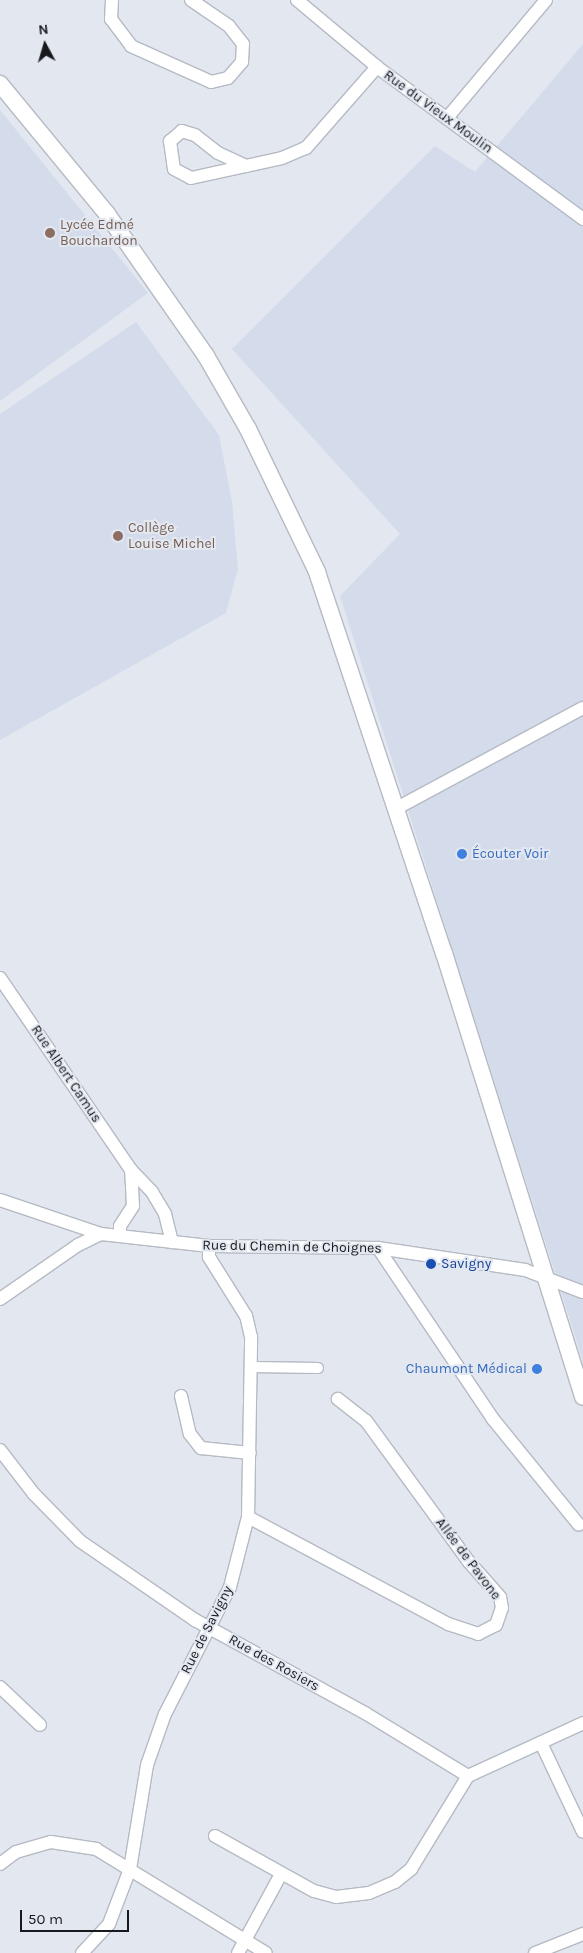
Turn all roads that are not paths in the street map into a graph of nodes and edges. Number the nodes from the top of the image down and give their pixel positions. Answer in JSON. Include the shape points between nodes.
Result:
{"nodes":[{"id":1,"x":112,"y":0,"type":"edge"},
{"id":2,"x":191,"y":0,"type":"edge"},
{"id":3,"x":297,"y":0,"type":"edge"},
{"id":4,"x":546,"y":0,"type":"edge"},
{"id":5,"x":377,"y":67,"type":"junction"},
{"id":6,"x":0,"y":84,"type":"edge"},
{"id":7,"x":447,"y":118,"type":"junction"},
{"id":8,"x":246,"y":166,"type":"junction"},
{"id":9,"x":583,"y":219,"type":"edge"},
{"id":10,"x":583,"y":708,"type":"edge"},
{"id":11,"x":397,"y":808,"type":"junction"},
{"id":12,"x":0,"y":978,"type":"edge"},
{"id":13,"x":130,"y":1170,"type":"junction"},
{"id":14,"x":0,"y":1200,"type":"edge"},
{"id":15,"x":155,"y":1200,"type":"junction"},
{"id":16,"x":132,"y":1206,"type":"junction"},
{"id":17,"x":100,"y":1234,"type":"junction"},
{"id":18,"x":120,"y":1236,"type":"junction"},
{"id":19,"x":172,"y":1242,"type":"junction"},
{"id":20,"x":209,"y":1246,"type":"junction"},
{"id":21,"x":378,"y":1248,"type":"junction"},
{"id":22,"x":546,"y":1277,"type":"junction"},
{"id":23,"x":583,"y":1292,"type":"edge"},
{"id":24,"x":0,"y":1299,"type":"edge"},
{"id":25,"x":252,"y":1367,"type":"junction"},
{"id":26,"x":318,"y":1368,"type":"dead end"},
{"id":27,"x":181,"y":1396,"type":"dead end"},
{"id":28,"x":583,"y":1397,"type":"edge"},
{"id":29,"x":338,"y":1399,"type":"dead end"},
{"id":30,"x":0,"y":1450,"type":"edge"},
{"id":31,"x":250,"y":1453,"type":"junction"},
{"id":32,"x":248,"y":1517,"type":"junction"},
{"id":33,"x":579,"y":1525,"type":"dead end"},
{"id":34,"x":210,"y":1628,"type":"junction"},
{"id":35,"x":0,"y":1687,"type":"edge"},
{"id":36,"x":583,"y":1722,"type":"edge"},
{"id":37,"x":40,"y":1725,"type":"dead end"},
{"id":38,"x":541,"y":1743,"type":"junction"},
{"id":39,"x":468,"y":1776,"type":"junction"},
{"id":40,"x":583,"y":1832,"type":"edge"},
{"id":41,"x":215,"y":1836,"type":"dead end"},
{"id":42,"x":0,"y":1864,"type":"edge"},
{"id":43,"x":130,"y":1869,"type":"junction"},
{"id":44,"x":281,"y":1874,"type":"junction"},
{"id":45,"x":583,"y":1934,"type":"edge"},
{"id":46,"x":244,"y":1941,"type":"junction"},
{"id":47,"x":82,"y":1953,"type":"edge"},
{"id":48,"x":238,"y":1953,"type":"edge"},
{"id":49,"x":266,"y":1953,"type":"edge"},
{"id":50,"x":535,"y":1953,"type":"edge"}],
"edges":[{"from":1,"to":2,"type":"street","via":[[111,19],[131,46],[211,82],[228,78],[242,62],[243,44],[229,26]]},
{"from":3,"to":5,"type":"street","name":"Rue du Vieux Moulin"},
{"from":4,"to":7,"type":"street"},
{"from":5,"to":7,"type":"street","name":"Rue du Vieux Moulin"},
{"from":5,"to":8,"type":"street","via":[[306,148],[282,158]]},
{"from":6,"to":11,"type":"street","via":[[157,280],[248,429],[316,572]]},
{"from":7,"to":9,"type":"street","name":"Rue du Vieux Moulin"},
{"from":8,"to":8,"type":"street","via":[[218,153],[195,135],[182,131],[170,141],[174,169],[192,178]]},
{"from":10,"to":11,"type":"street"},
{"from":11,"to":22,"type":"street"},
{"from":12,"to":13,"type":"street","name":"Rue Albert Camus"},
{"from":13,"to":15,"type":"street","name":"Rue Albert Camus"},
{"from":13,"to":16,"type":"street"},
{"from":14,"to":17,"type":"street","name":"Rue du Chemin de Choignes"},
{"from":15,"to":16,"type":"street"},
{"from":15,"to":19,"type":"street","name":"Rue Albert Camus","via":[[165,1214]]},
{"from":16,"to":18,"type":"street","via":[[120,1226]]},
{"from":17,"to":18,"type":"street","name":"Rue du Chemin de Choignes"},
{"from":17,"to":24,"type":"street","via":[[78,1245]]},
{"from":18,"to":19,"type":"street","name":"Rue du Chemin de Choignes"},
{"from":19,"to":20,"type":"street","name":"Rue du Chemin de Choignes"},
{"from":20,"to":21,"type":"street","name":"Rue du Chemin de Choignes"},
{"from":20,"to":25,"type":"street","name":"Rue de Savigny","via":[[209,1258],[246,1316]]},
{"from":21,"to":22,"type":"street","name":"Rue du Chemin de Choignes","via":[[525,1270]]},
{"from":21,"to":33,"type":"street","via":[[494,1420]]},
{"from":22,"to":23,"type":"street","name":"Rue du Chemin de Choignes","via":[[575,1292]]},
{"from":22,"to":28,"type":"street"},
{"from":25,"to":26,"type":"street"},
{"from":25,"to":31,"type":"street","name":"Rue de Savigny"},
{"from":27,"to":31,"type":"street","via":[[190,1434],[201,1448]]},
{"from":29,"to":32,"type":"street","name":"Allée de Pavone","via":[[366,1421],[469,1562],[500,1597],[502,1608],[496,1625],[478,1634],[448,1624]]},
{"from":30,"to":34,"type":"street","name":"Rue des Rosiers","via":[[34,1494],[80,1541]]},
{"from":31,"to":32,"type":"street","name":"Rue de Savigny"},
{"from":32,"to":34,"type":"street","name":"Rue de Savigny","via":[[230,1587]]},
{"from":34,"to":39,"type":"street","name":"Rue des Rosiers","via":[[365,1712]]},
{"from":34,"to":43,"type":"street","name":"Rue de Savigny","via":[[165,1714],[147,1765]]},
{"from":35,"to":37,"type":"street"},
{"from":36,"to":38,"type":"street"},
{"from":38,"to":39,"type":"street"},
{"from":38,"to":40,"type":"street"},
{"from":39,"to":44,"type":"street","via":[[415,1863],[384,1889],[336,1896],[314,1891]]},
{"from":41,"to":44,"type":"street"},
{"from":42,"to":43,"type":"street","via":[[38,1844],[65,1841],[107,1853]]},
{"from":43,"to":46,"type":"street"},
{"from":43,"to":47,"type":"street","name":"Rue de Savigny","via":[[106,1929]]},
{"from":44,"to":46,"type":"street"},
{"from":45,"to":50,"type":"street"},
{"from":46,"to":48,"type":"street"},
{"from":46,"to":49,"type":"street"}]}
